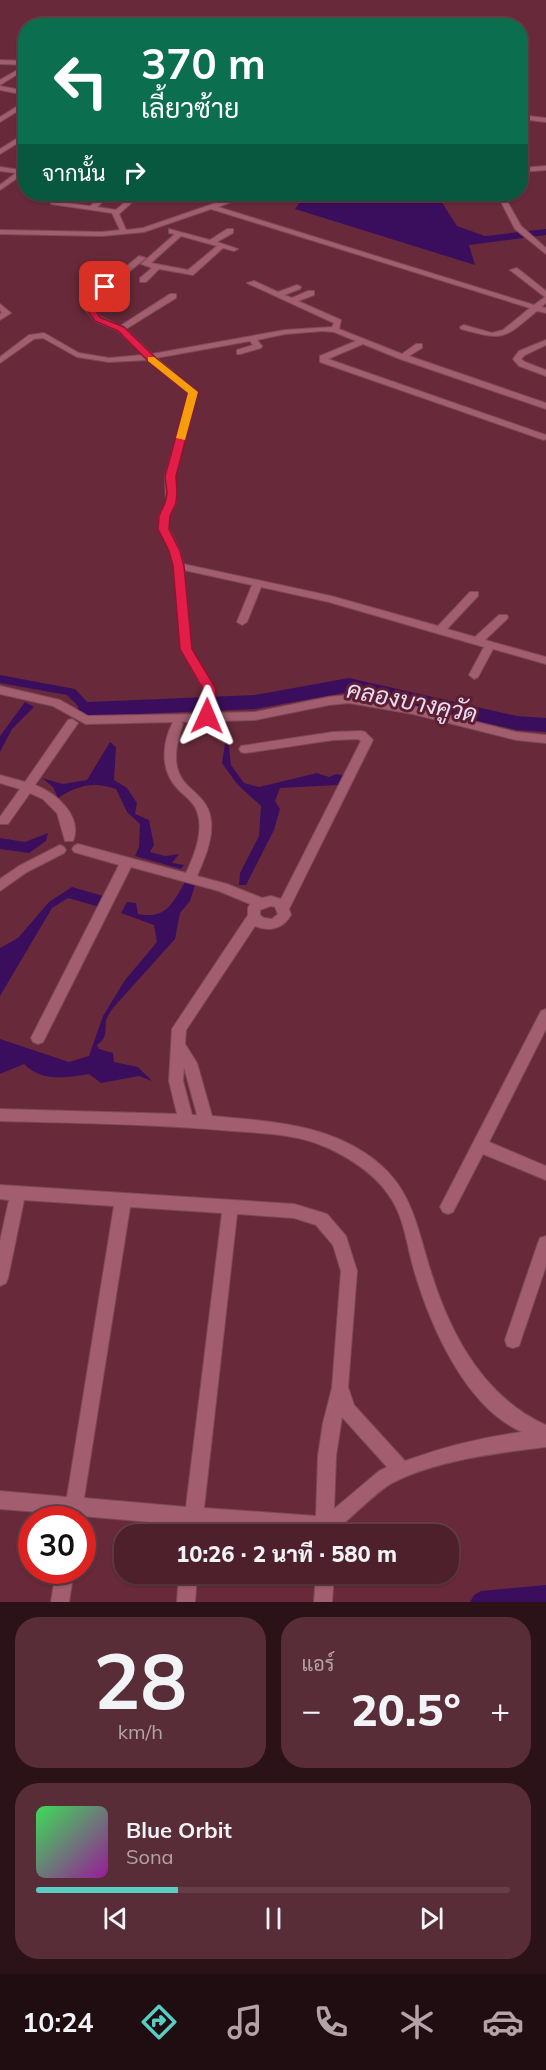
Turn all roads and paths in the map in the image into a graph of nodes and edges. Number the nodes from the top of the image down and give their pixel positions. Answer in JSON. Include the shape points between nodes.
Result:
{"nodes":[{"id":1,"x":0,"y":62,"type":"edge"},
{"id":2,"x":18,"y":64,"type":"edge"},
{"id":3,"x":18,"y":72,"type":"edge"},
{"id":4,"x":1,"y":88,"type":"edge"},
{"id":5,"x":18,"y":91,"type":"edge"},
{"id":6,"x":18,"y":108,"type":"edge"},
{"id":7,"x":528,"y":118,"type":"edge"},
{"id":8,"x":0,"y":120,"type":"edge"},
{"id":9,"x":546,"y":120,"type":"edge"},
{"id":10,"x":18,"y":140,"type":"edge"},
{"id":11,"x":0,"y":152,"type":"edge"},
{"id":12,"x":546,"y":168,"type":"edge"},
{"id":13,"x":0,"y":169,"type":"edge"},
{"id":14,"x":528,"y":169,"type":"edge"},
{"id":15,"x":18,"y":171,"type":"edge"},
{"id":16,"x":18,"y":175,"type":"edge"},
{"id":17,"x":0,"y":188,"type":"edge"},
{"id":18,"x":55,"y":201,"type":"edge"},
{"id":19,"x":100,"y":201,"type":"edge"},
{"id":20,"x":131,"y":201,"type":"edge"},
{"id":21,"x":228,"y":201,"type":"edge"},
{"id":22,"x":504,"y":201,"type":"edge"},
{"id":23,"x":212,"y":207,"type":"junction"},
{"id":24,"x":91,"y":209,"type":"junction"},
{"id":25,"x":117,"y":216,"type":"junction"},
{"id":26,"x":157,"y":227,"type":"junction"},
{"id":27,"x":230,"y":231,"type":"dead end"},
{"id":28,"x":0,"y":232,"type":"edge"},
{"id":29,"x":124,"y":232,"type":"junction"},
{"id":30,"x":180,"y":233,"type":"junction"},
{"id":31,"x":210,"y":243,"type":"junction"},
{"id":32,"x":219,"y":247,"type":"junction"},
{"id":33,"x":234,"y":249,"type":"dead end"},
{"id":34,"x":546,"y":252,"type":"edge"},
{"id":35,"x":142,"y":258,"type":"dead end"},
{"id":36,"x":157,"y":267,"type":"junction"},
{"id":37,"x":514,"y":270,"type":"dead end"},
{"id":38,"x":142,"y":280,"type":"dead end"},
{"id":39,"x":251,"y":282,"type":"dead end"},
{"id":40,"x":297,"y":287,"type":"dead end"},
{"id":41,"x":311,"y":293,"type":"dead end"},
{"id":42,"x":278,"y":295,"type":"junction"},
{"id":43,"x":173,"y":296,"type":"dead end"},
{"id":44,"x":546,"y":297,"type":"edge"},
{"id":45,"x":292,"y":301,"type":"junction"},
{"id":46,"x":0,"y":306,"type":"edge"},
{"id":47,"x":534,"y":308,"type":"junction"},
{"id":48,"x":546,"y":311,"type":"edge"},
{"id":49,"x":0,"y":318,"type":"edge"},
{"id":50,"x":464,"y":327,"type":"dead end"},
{"id":51,"x":121,"y":329,"type":"junction"},
{"id":52,"x":335,"y":330,"type":"junction"},
{"id":53,"x":253,"y":339,"type":"junction"},
{"id":54,"x":363,"y":341,"type":"junction"},
{"id":55,"x":546,"y":342,"type":"edge"},
{"id":56,"x":419,"y":346,"type":"dead end"},
{"id":57,"x":240,"y":352,"type":"dead end"},
{"id":58,"x":403,"y":357,"type":"junction"},
{"id":59,"x":147,"y":358,"type":"junction"},
{"id":60,"x":0,"y":361,"type":"edge"},
{"id":61,"x":546,"y":373,"type":"edge"},
{"id":62,"x":546,"y":406,"type":"edge"},
{"id":63,"x":544,"y":437,"type":"dead end"},
{"id":64,"x":179,"y":566,"type":"junction"},
{"id":65,"x":257,"y":584,"type":"junction"},
{"id":66,"x":474,"y":594,"type":"dead end"},
{"id":67,"x":503,"y":617,"type":"dead end"},
{"id":68,"x":242,"y":622,"type":"dead end"},
{"id":69,"x":440,"y":630,"type":"junction"},
{"id":70,"x":477,"y":641,"type":"junction"},
{"id":71,"x":490,"y":645,"type":"junction"},
{"id":72,"x":546,"y":661,"type":"edge"},
{"id":73,"x":474,"y":675,"type":"dead end"},
{"id":74,"x":0,"y":690,"type":"edge"},
{"id":75,"x":207,"y":713,"type":"junction"},
{"id":76,"x":72,"y":723,"type":"dead end"},
{"id":77,"x":177,"y":724,"type":"dead end"},
{"id":78,"x":546,"y":740,"type":"edge"},
{"id":79,"x":245,"y":749,"type":"dead end"},
{"id":80,"x":0,"y":779,"type":"edge"},
{"id":81,"x":26,"y":786,"type":"junction"},
{"id":82,"x":4,"y":821,"type":"dead end"},
{"id":83,"x":69,"y":838,"type":"junction"},
{"id":84,"x":78,"y":849,"type":"junction"},
{"id":85,"x":60,"y":850,"type":"junction"},
{"id":86,"x":127,"y":862,"type":"junction"},
{"id":87,"x":193,"y":871,"type":"junction"},
{"id":88,"x":0,"y":886,"type":"edge"},
{"id":89,"x":261,"y":903,"type":"junction"},
{"id":90,"x":283,"y":907,"type":"junction"},
{"id":91,"x":254,"y":916,"type":"junction"},
{"id":92,"x":546,"y":1015,"type":"edge"},
{"id":93,"x":38,"y":1038,"type":"dead end"},
{"id":94,"x":178,"y":1046,"type":"junction"},
{"id":95,"x":0,"y":1115,"type":"edge"},
{"id":96,"x":186,"y":1119,"type":"junction"},
{"id":97,"x":206,"y":1122,"type":"junction"},
{"id":98,"x":479,"y":1145,"type":"junction"},
{"id":99,"x":546,"y":1173,"type":"edge"},
{"id":100,"x":0,"y":1192,"type":"edge"},
{"id":101,"x":18,"y":1193,"type":"junction"},
{"id":102,"x":123,"y":1200,"type":"junction"},
{"id":103,"x":230,"y":1207,"type":"junction"},
{"id":104,"x":448,"y":1207,"type":"dead end"},
{"id":105,"x":546,"y":1243,"type":"edge"},
{"id":106,"x":0,"y":1278,"type":"edge"},
{"id":107,"x":513,"y":1340,"type":"dead end"},
{"id":108,"x":340,"y":1388,"type":"junction"},
{"id":109,"x":546,"y":1436,"type":"edge"},
{"id":110,"x":402,"y":1470,"type":"junction"},
{"id":111,"x":0,"y":1500,"type":"edge"},
{"id":112,"x":36,"y":1506,"type":"edge"},
{"id":113,"x":74,"y":1506,"type":"edge"},
{"id":114,"x":96,"y":1515,"type":"edge"},
{"id":115,"x":176,"y":1524,"type":"edge"},
{"id":116,"x":193,"y":1524,"type":"edge"},
{"id":117,"x":328,"y":1524,"type":"edge"},
{"id":118,"x":332,"y":1524,"type":"edge"},
{"id":119,"x":63,"y":1584,"type":"edge"},
{"id":120,"x":187,"y":1584,"type":"edge"},
{"id":121,"x":324,"y":1584,"type":"edge"},
{"id":122,"x":60,"y":1602,"type":"edge"},
{"id":123,"x":186,"y":1602,"type":"edge"},
{"id":124,"x":323,"y":1602,"type":"edge"}],
"edges":[{"from":1,"to":2,"type":"street"},
{"from":3,"to":4,"type":"street"},
{"from":4,"to":5,"type":"street"},
{"from":6,"to":8,"type":"street"},
{"from":7,"to":9,"type":"street"},
{"from":10,"to":11,"type":"street"},
{"from":12,"to":14,"type":"street"},
{"from":13,"to":15,"type":"street"},
{"from":16,"to":17,"type":"street"},
{"from":18,"to":24,"type":"street"},
{"from":19,"to":24,"type":"street"},
{"from":20,"to":25,"type":"street"},
{"from":21,"to":23,"type":"street"},
{"from":22,"to":34,"type":"street","via":[[518,227]]},
{"from":23,"to":26,"type":"street"},
{"from":23,"to":47,"type":"street"},
{"from":24,"to":25,"type":"street"},
{"from":25,"to":29,"type":"street"},
{"from":26,"to":29,"type":"street"},
{"from":26,"to":30,"type":"street"},
{"from":27,"to":31,"type":"street"},
{"from":28,"to":29,"type":"street"},
{"from":30,"to":31,"type":"street"},
{"from":30,"to":36,"type":"street","via":[[144,263]]},
{"from":31,"to":32,"type":"street"},
{"from":32,"to":33,"type":"street"},
{"from":32,"to":36,"type":"street","via":[[190,273]]},
{"from":35,"to":51,"type":"street","via":[[85,303],[98,320]]},
{"from":36,"to":38,"type":"street"},
{"from":37,"to":44,"type":"street"},
{"from":39,"to":42,"type":"street"},
{"from":40,"to":42,"type":"street"},
{"from":41,"to":45,"type":"street"},
{"from":42,"to":45,"type":"street"},
{"from":43,"to":51,"type":"street"},
{"from":44,"to":47,"type":"street"},
{"from":45,"to":52,"type":"street","via":[[338,322]]},
{"from":46,"to":49,"type":"street","via":[[7,313]]},
{"from":47,"to":48,"type":"street"},
{"from":47,"to":50,"type":"street","via":[[506,332],[496,335]]},
{"from":51,"to":59,"type":"street"},
{"from":52,"to":53,"type":"street","via":[[285,332]]},
{"from":52,"to":54,"type":"street"},
{"from":53,"to":57,"type":"street","via":[[258,346]]},
{"from":53,"to":59,"type":"street"},
{"from":54,"to":58,"type":"street"},
{"from":54,"to":63,"type":"street","via":[[323,360]]},
{"from":55,"to":61,"type":"street","via":[[517,359]]},
{"from":56,"to":58,"type":"street"},
{"from":58,"to":62,"type":"street"},
{"from":59,"to":60,"type":"street","via":[[110,360],[77,355],[38,335]]},
{"from":59,"to":64,"type":"street","via":[[193,392],[171,476],[171,503],[164,521]]},
{"from":64,"to":65,"type":"street"},
{"from":64,"to":75,"type":"street","via":[[186,649],[209,689]]},
{"from":65,"to":68,"type":"street"},
{"from":65,"to":69,"type":"street","via":[[331,599]]},
{"from":66,"to":69,"type":"street"},
{"from":67,"to":70,"type":"street"},
{"from":69,"to":70,"type":"street"},
{"from":70,"to":71,"type":"street"},
{"from":71,"to":72,"type":"street"},
{"from":71,"to":73,"type":"street"},
{"from":74,"to":75,"type":"street","via":[[56,703],[86,720]]},
{"from":75,"to":78,"type":"street","via":[[255,716],[349,699]]},
{"from":76,"to":81,"type":"street"},
{"from":77,"to":87,"type":"street","via":[[171,740],[171,768],[178,783],[200,803],[204,819],[205,833]]},
{"from":79,"to":90,"type":"street","via":[[333,736],[361,735],[367,740]]},
{"from":80,"to":81,"type":"street"},
{"from":81,"to":82,"type":"street"},
{"from":81,"to":83,"type":"street","via":[[51,797],[68,819]]},
{"from":83,"to":84,"type":"street","via":[[80,843]]},
{"from":83,"to":85,"type":"street","via":[[61,842]]},
{"from":84,"to":85,"type":"street","via":[[70,853]]},
{"from":84,"to":86,"type":"street"},
{"from":85,"to":88,"type":"street"},
{"from":86,"to":87,"type":"street"},
{"from":86,"to":93,"type":"street"},
{"from":87,"to":89,"type":"street"},
{"from":89,"to":90,"type":"street","via":[[276,902]]},
{"from":89,"to":91,"type":"street","via":[[254,908]]},
{"from":90,"to":91,"type":"street","via":[[285,915],[275,924],[265,924]]},
{"from":91,"to":94,"type":"street","via":[[179,1029]]},
{"from":92,"to":98,"type":"street"},
{"from":94,"to":96,"type":"street","via":[[176,1081]]},
{"from":94,"to":97,"type":"street","via":[[190,1063]]},
{"from":95,"to":96,"type":"street"},
{"from":96,"to":97,"type":"street"},
{"from":97,"to":109,"type":"street","via":[[304,1132],[370,1164],[387,1180],[403,1205],[442,1321],[479,1384],[505,1412]]},
{"from":98,"to":99,"type":"street"},
{"from":98,"to":104,"type":"street"},
{"from":100,"to":101,"type":"street"},
{"from":101,"to":102,"type":"street"},
{"from":101,"to":106,"type":"street"},
{"from":102,"to":103,"type":"street"},
{"from":102,"to":113,"type":"street"},
{"from":103,"to":108,"type":"street","via":[[294,1211],[321,1219],[340,1240],[349,1271]]},
{"from":103,"to":116,"type":"street"},
{"from":105,"to":107,"type":"street"},
{"from":108,"to":110,"type":"street","via":[[347,1410]]},
{"from":108,"to":117,"type":"street","via":[[324,1478]]},
{"from":109,"to":110,"type":"street","via":[[488,1445]]},
{"from":110,"to":118,"type":"street","via":[[385,1477]]},
{"from":111,"to":112,"type":"street"},
{"from":114,"to":115,"type":"street"},
{"from":119,"to":122,"type":"street"},
{"from":120,"to":123,"type":"street"},
{"from":121,"to":124,"type":"street"}]}
